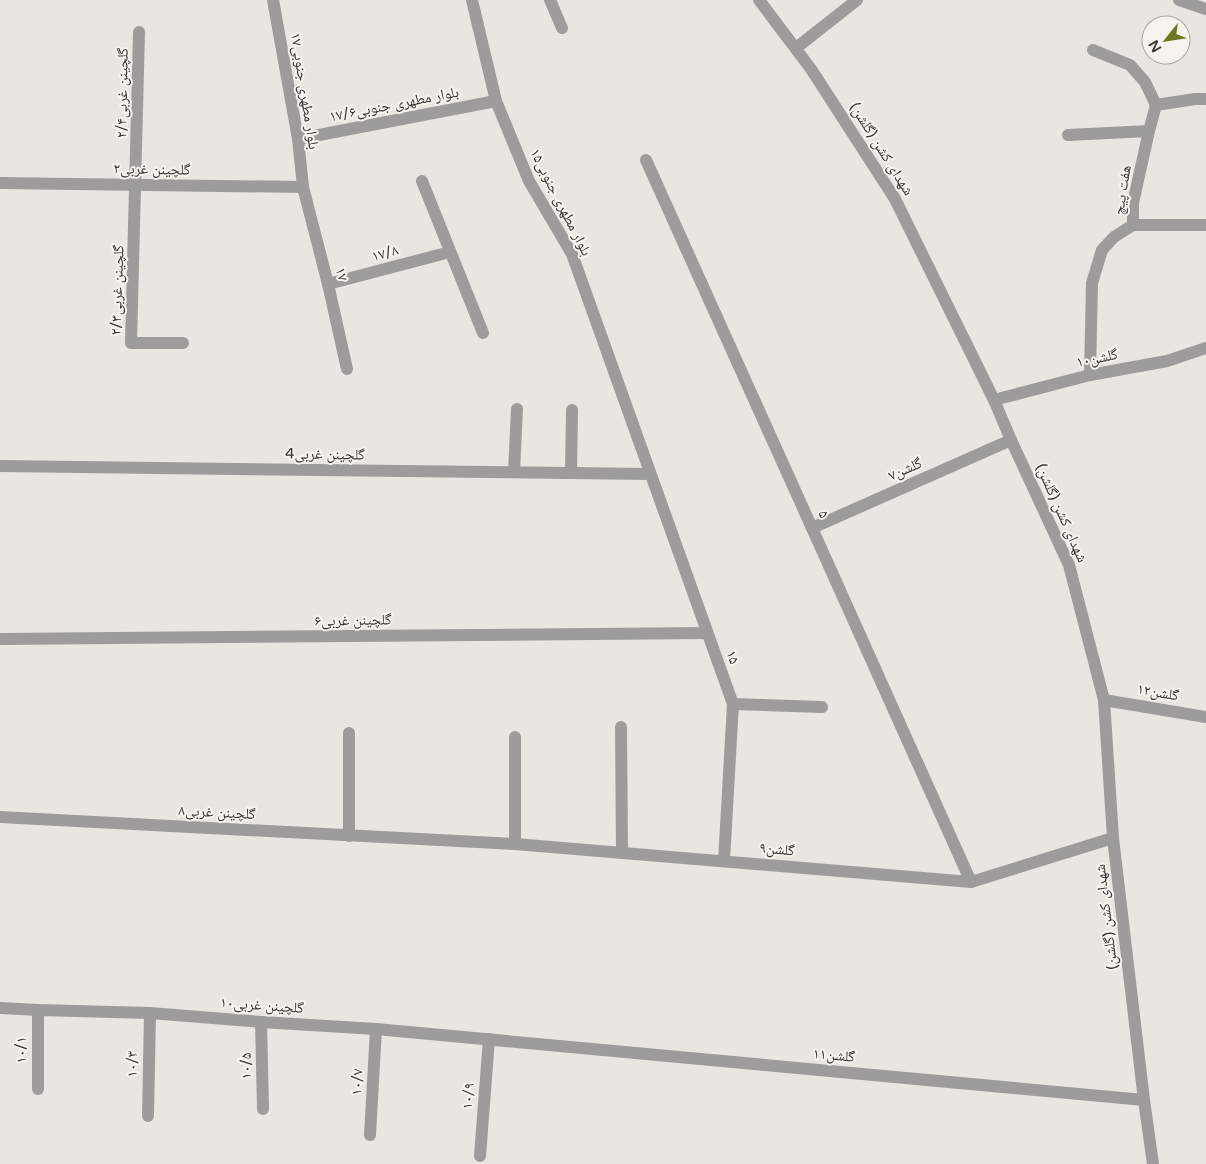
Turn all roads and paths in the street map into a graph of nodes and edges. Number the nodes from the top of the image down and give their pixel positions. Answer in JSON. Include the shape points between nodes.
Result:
{"nodes":[{"id":1,"x":273,"y":0,"type":"edge"},
{"id":2,"x":472,"y":0,"type":"edge"},
{"id":3,"x":550,"y":0,"type":"edge"},
{"id":4,"x":759,"y":0,"type":"edge"},
{"id":5,"x":857,"y":0,"type":"edge"},
{"id":6,"x":1179,"y":0,"type":"edge"},
{"id":7,"x":1206,"y":9,"type":"edge"},
{"id":8,"x":562,"y":28,"type":"dead end"},
{"id":9,"x":139,"y":32,"type":"dead end"},
{"id":10,"x":796,"y":48,"type":"junction"},
{"id":11,"x":1093,"y":50,"type":"dead end"},
{"id":12,"x":1206,"y":99,"type":"edge"},
{"id":13,"x":496,"y":101,"type":"junction"},
{"id":14,"x":1156,"y":105,"type":"junction"},
{"id":15,"x":1149,"y":131,"type":"junction"},
{"id":16,"x":1068,"y":135,"type":"dead end"},
{"id":17,"x":298,"y":139,"type":"junction"},
{"id":18,"x":646,"y":160,"type":"dead end"},
{"id":19,"x":422,"y":182,"type":"dead end"},
{"id":20,"x":0,"y":183,"type":"edge"},
{"id":21,"x":136,"y":185,"type":"junction"},
{"id":22,"x":302,"y":187,"type":"junction"},
{"id":23,"x":1133,"y":225,"type":"junction"},
{"id":24,"x":1206,"y":225,"type":"edge"},
{"id":25,"x":450,"y":252,"type":"junction"},
{"id":26,"x":328,"y":284,"type":"junction"},
{"id":27,"x":483,"y":334,"type":"dead end"},
{"id":28,"x":183,"y":343,"type":"dead end"},
{"id":29,"x":1206,"y":348,"type":"edge"},
{"id":30,"x":347,"y":369,"type":"dead end"},
{"id":31,"x":1090,"y":375,"type":"junction"},
{"id":32,"x":994,"y":400,"type":"junction"},
{"id":33,"x":517,"y":409,"type":"dead end"},
{"id":34,"x":572,"y":410,"type":"dead end"},
{"id":35,"x":1011,"y":440,"type":"junction"},
{"id":36,"x":0,"y":466,"type":"edge"},
{"id":37,"x":514,"y":472,"type":"junction"},
{"id":38,"x":571,"y":473,"type":"junction"},
{"id":39,"x":650,"y":474,"type":"junction"},
{"id":40,"x":812,"y":528,"type":"junction"},
{"id":41,"x":707,"y":633,"type":"junction"},
{"id":42,"x":0,"y":639,"type":"edge"},
{"id":43,"x":1104,"y":700,"type":"junction"},
{"id":44,"x":733,"y":704,"type":"junction"},
{"id":45,"x":822,"y":707,"type":"dead end"},
{"id":46,"x":1206,"y":717,"type":"edge"},
{"id":47,"x":621,"y":727,"type":"dead end"},
{"id":48,"x":349,"y":733,"type":"dead end"},
{"id":49,"x":515,"y":737,"type":"dead end"},
{"id":50,"x":0,"y":817,"type":"edge"},
{"id":51,"x":349,"y":836,"type":"junction"},
{"id":52,"x":1113,"y":838,"type":"junction"},
{"id":53,"x":432,"y":840,"type":"joint"},
{"id":54,"x":515,"y":844,"type":"junction"},
{"id":55,"x":622,"y":853,"type":"junction"},
{"id":56,"x":724,"y":861,"type":"junction"},
{"id":57,"x":971,"y":882,"type":"junction"},
{"id":58,"x":0,"y":1008,"type":"edge"},
{"id":59,"x":38,"y":1010,"type":"junction"},
{"id":60,"x":150,"y":1013,"type":"junction"},
{"id":61,"x":261,"y":1022,"type":"junction"},
{"id":62,"x":376,"y":1029,"type":"junction"},
{"id":63,"x":489,"y":1039,"type":"junction"},
{"id":64,"x":521,"y":1042,"type":"joint"},
{"id":65,"x":38,"y":1089,"type":"dead end"},
{"id":66,"x":1144,"y":1100,"type":"junction"},
{"id":67,"x":263,"y":1109,"type":"dead end"},
{"id":68,"x":148,"y":1116,"type":"dead end"},
{"id":69,"x":370,"y":1136,"type":"dead end"},
{"id":70,"x":480,"y":1156,"type":"dead end"},
{"id":71,"x":1153,"y":1164,"type":"edge"}],
"edges":[{"from":1,"to":17,"type":"street","name":"بلوار مطهری جنوبی۱۷"},
{"from":2,"to":13,"type":"street","name":"بلوار مطهری جنوبی۱۵"},
{"from":3,"to":8,"type":"street"},
{"from":4,"to":10,"type":"street","name":"شهدای کشن (گلشن)"},
{"from":5,"to":10,"type":"street"},
{"from":6,"to":7,"type":"street"},
{"from":9,"to":21,"type":"street","name":"گلچینن غربی۲/۴"},
{"from":10,"to":32,"type":"street","name":"شهدای کشن (گلشن)","via":[[895,199]]},
{"from":11,"to":14,"type":"street","via":[[1130,65],[1145,82]]},
{"from":12,"to":14,"type":"street"},
{"from":13,"to":17,"type":"street","name":"بلوار مطهری جنوبی۱۷/۶"},
{"from":13,"to":39,"type":"street","name":"بلوار مطهری جنوبی۱۵","via":[[529,181],[572,254]]},
{"from":14,"to":15,"type":"street","name":"هفت پیچ"},
{"from":15,"to":16,"type":"street"},
{"from":15,"to":23,"type":"street","name":"هفت پیچ","via":[[1133,203]]},
{"from":17,"to":22,"type":"street","name":"بلوار مطهری جنوبی۱۷"},
{"from":18,"to":40,"type":"street","name":"۵"},
{"from":19,"to":25,"type":"street"},
{"from":20,"to":21,"type":"street","name":"گلچینن غربی۲"},
{"from":21,"to":22,"type":"street","name":"گلچینن غربی۲"},
{"from":21,"to":28,"type":"street","name":"گلچینن غربی۲/۳","via":[[131,343]]},
{"from":22,"to":26,"type":"street","name":"۱۷"},
{"from":23,"to":24,"type":"street"},
{"from":23,"to":31,"type":"street","name":"هفت پیچ","via":[[1114,237],[1102,250],[1092,283]]},
{"from":25,"to":26,"type":"street","name":"۱۷/۸"},
{"from":25,"to":27,"type":"street"},
{"from":26,"to":30,"type":"street","name":"۱۷"},
{"from":29,"to":31,"type":"street","name":"گلشن۱۰","via":[[1167,361]]},
{"from":31,"to":32,"type":"street","name":"گلشن۱۰"},
{"from":32,"to":35,"type":"street","name":"شهدای کشن (گلشن)"},
{"from":33,"to":37,"type":"street"},
{"from":34,"to":38,"type":"street"},
{"from":35,"to":40,"type":"street","name":"گلشن۷"},
{"from":35,"to":43,"type":"street","name":"شهدای کشن (گلشن)","via":[[1069,564]]},
{"from":36,"to":37,"type":"street","name":"4گلچینن غربی"},
{"from":37,"to":38,"type":"street","name":"4گلچینن غربی"},
{"from":38,"to":39,"type":"street","name":"4گلچینن غربی"},
{"from":39,"to":41,"type":"street","name":"۱۵"},
{"from":40,"to":57,"type":"street","name":"۵"},
{"from":41,"to":42,"type":"street","name":"گلچینن غربی۶"},
{"from":41,"to":44,"type":"street","name":"۱۵"},
{"from":43,"to":46,"type":"street","name":"گلشن۱۲"},
{"from":43,"to":52,"type":"street","name":"شهدای کشن (گلشن)"},
{"from":44,"to":45,"type":"street"},
{"from":44,"to":56,"type":"street","name":"۱۵"},
{"from":47,"to":55,"type":"street"},
{"from":48,"to":51,"type":"street"},
{"from":49,"to":54,"type":"street"},
{"from":50,"to":51,"type":"street","name":"گلچینن غربی۸"},
{"from":51,"to":53,"type":"street","name":"گلچینن غربی۸"},
{"from":52,"to":57,"type":"street","name":"گلشن۹"},
{"from":52,"to":66,"type":"street","name":"شهدای کشن (گلشن)"},
{"from":53,"to":54,"type":"street","name":"گلشن۹"},
{"from":54,"to":55,"type":"street","name":"گلشن۹"},
{"from":55,"to":56,"type":"street","name":"گلشن۹"},
{"from":56,"to":57,"type":"street","name":"گلشن۹"},
{"from":58,"to":59,"type":"street","name":"گلچینن غربی۱۰"},
{"from":59,"to":60,"type":"street","name":"گلچینن غربی۱۰"},
{"from":59,"to":65,"type":"street","name":"۱۰/۱"},
{"from":60,"to":61,"type":"street","name":"گلچینن غربی۱۰"},
{"from":60,"to":68,"type":"street","name":"۱۰/۳"},
{"from":61,"to":62,"type":"street","name":"گلچینن غربی۱۰"},
{"from":61,"to":67,"type":"street","name":"۱۰/۵"},
{"from":62,"to":63,"type":"street","name":"گلچینن غربی۱۰"},
{"from":62,"to":69,"type":"street","name":"۱۰/۷"},
{"from":63,"to":64,"type":"street","name":"گلچینن غربی۱۰"},
{"from":63,"to":70,"type":"street","name":"۱۰/۹"},
{"from":64,"to":66,"type":"street","name":"گلشن۱۱"},
{"from":66,"to":71,"type":"street","name":"شهدای کشن (گلشن)"}]}
